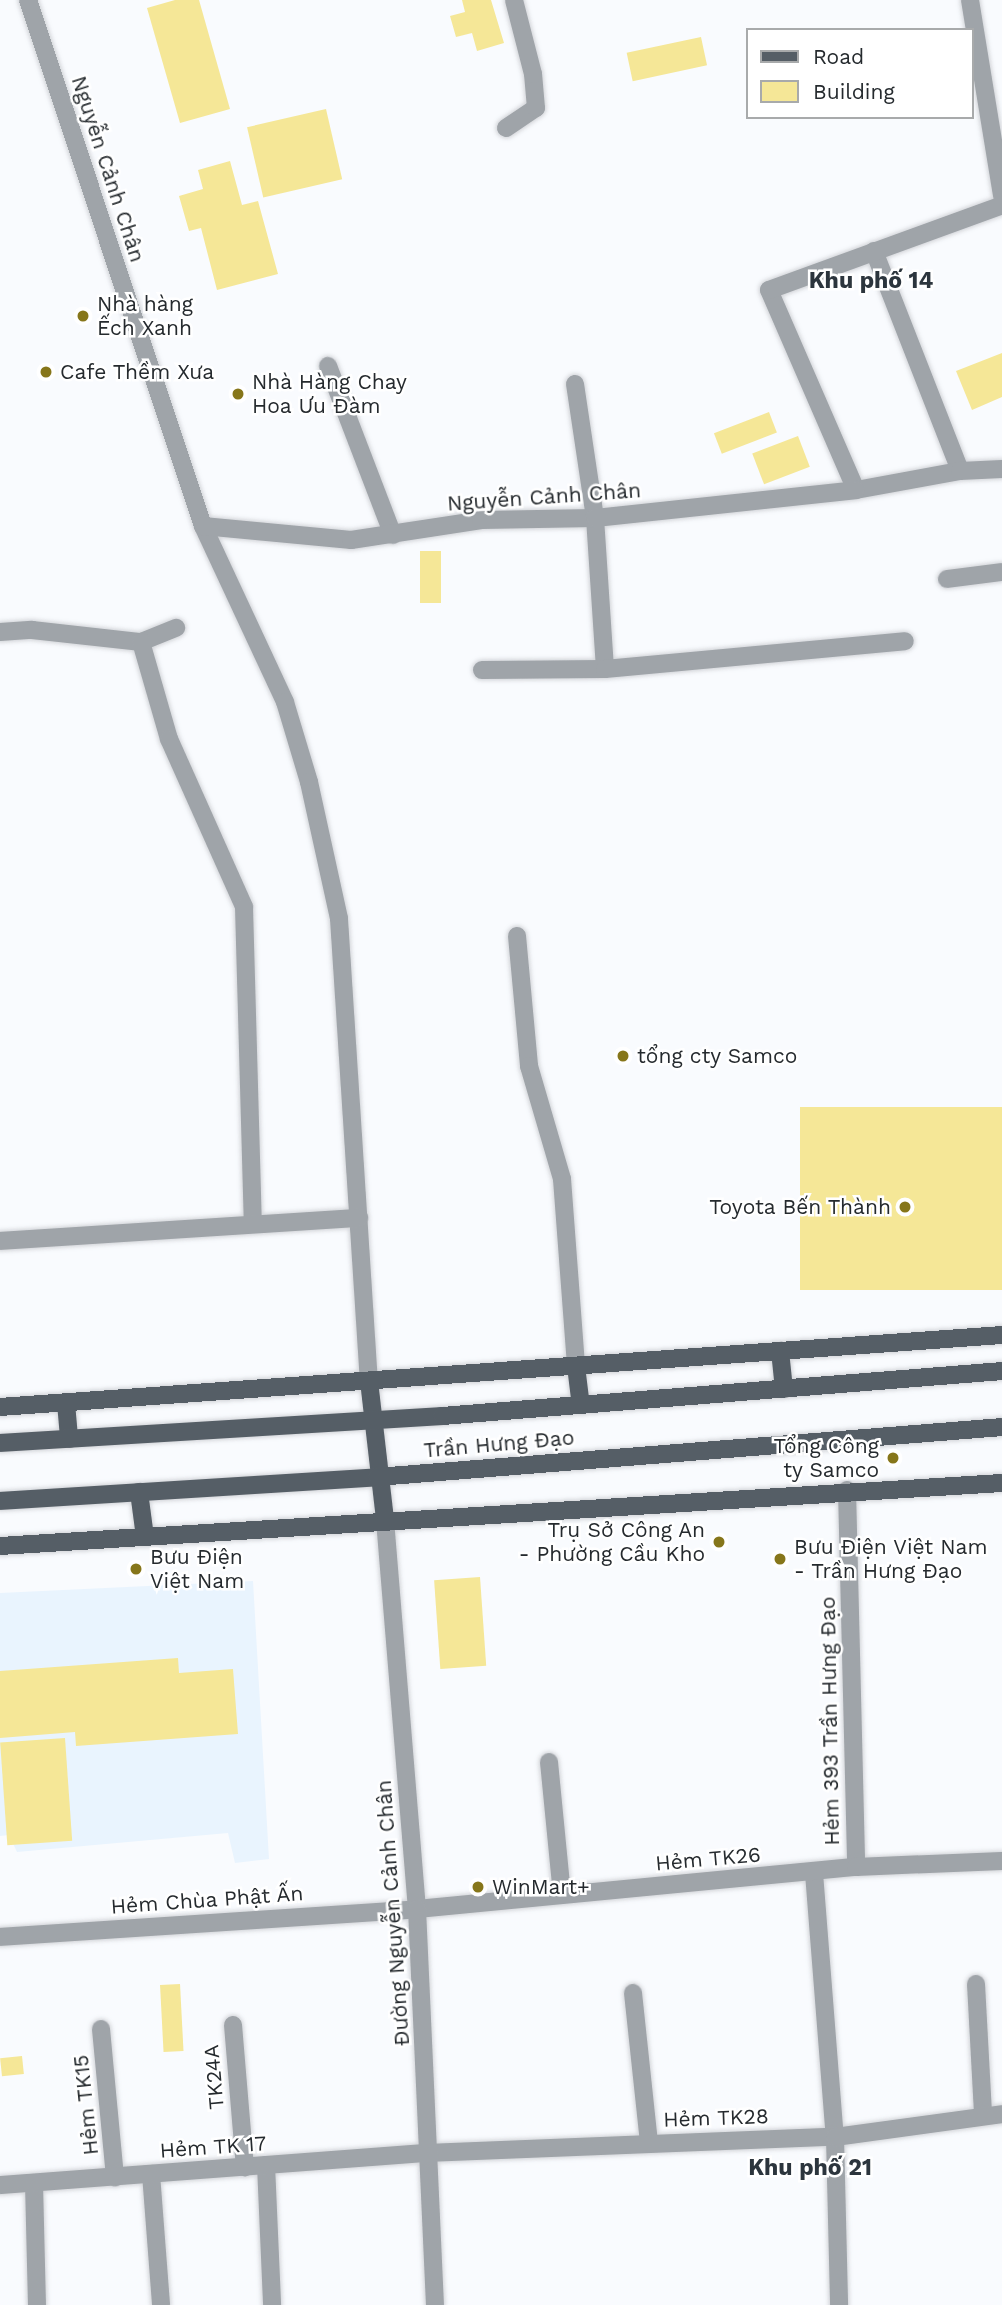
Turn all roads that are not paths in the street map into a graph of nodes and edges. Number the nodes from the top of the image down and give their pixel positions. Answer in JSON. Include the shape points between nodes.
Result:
{"nodes":[{"id":1,"x":28,"y":0,"type":"edge"},
{"id":2,"x":514,"y":0,"type":"edge"},
{"id":3,"x":970,"y":0,"type":"edge"},
{"id":4,"x":506,"y":128,"type":"dead end"},
{"id":5,"x":1002,"y":195,"type":"edge"},
{"id":6,"x":1002,"y":205,"type":"edge"},
{"id":7,"x":874,"y":251,"type":"junction"},
{"id":8,"x":328,"y":366,"type":"dead end"},
{"id":9,"x":575,"y":384,"type":"dead end"},
{"id":10,"x":1002,"y":469,"type":"edge"},
{"id":11,"x":960,"y":471,"type":"junction"},
{"id":12,"x":856,"y":489,"type":"junction"},
{"id":13,"x":596,"y":517,"type":"junction"},
{"id":14,"x":203,"y":526,"type":"junction"},
{"id":15,"x":393,"y":535,"type":"junction"},
{"id":16,"x":1002,"y":572,"type":"edge"},
{"id":17,"x":947,"y":579,"type":"dead end"},
{"id":18,"x":176,"y":628,"type":"dead end"},
{"id":19,"x":0,"y":632,"type":"edge"},
{"id":20,"x":905,"y":641,"type":"dead end"},
{"id":21,"x":141,"y":642,"type":"junction"},
{"id":22,"x":605,"y":669,"type":"junction"},
{"id":23,"x":482,"y":670,"type":"dead end"},
{"id":24,"x":517,"y":936,"type":"dead end"},
{"id":25,"x":359,"y":1218,"type":"junction"},
{"id":26,"x":253,"y":1221,"type":"junction"},
{"id":27,"x":0,"y":1241,"type":"edge"},
{"id":28,"x":1002,"y":1335,"type":"edge"},
{"id":29,"x":780,"y":1351,"type":"junction"},
{"id":30,"x":576,"y":1366,"type":"junction"},
{"id":31,"x":1002,"y":1371,"type":"edge"},
{"id":32,"x":369,"y":1381,"type":"junction"},
{"id":33,"x":784,"y":1389,"type":"junction"},
{"id":34,"x":66,"y":1403,"type":"junction"},
{"id":35,"x":581,"y":1405,"type":"junction"},
{"id":36,"x":0,"y":1407,"type":"edge"},
{"id":37,"x":371,"y":1420,"type":"junction"},
{"id":38,"x":1002,"y":1427,"type":"edge"},
{"id":39,"x":69,"y":1439,"type":"junction"},
{"id":40,"x":0,"y":1443,"type":"edge"},
{"id":41,"x":377,"y":1477,"type":"junction"},
{"id":42,"x":1002,"y":1483,"type":"edge"},
{"id":43,"x":847,"y":1490,"type":"junction"},
{"id":44,"x":139,"y":1492,"type":"junction"},
{"id":45,"x":0,"y":1501,"type":"edge"},
{"id":46,"x":384,"y":1520,"type":"junction"},
{"id":47,"x":145,"y":1537,"type":"junction"},
{"id":48,"x":0,"y":1546,"type":"edge"},
{"id":49,"x":549,"y":1762,"type":"dead end"},
{"id":50,"x":1002,"y":1861,"type":"edge"},
{"id":51,"x":856,"y":1867,"type":"junction"},
{"id":52,"x":814,"y":1873,"type":"junction"},
{"id":53,"x":562,"y":1894,"type":"junction"},
{"id":54,"x":418,"y":1909,"type":"junction"},
{"id":55,"x":0,"y":1937,"type":"edge"},
{"id":56,"x":976,"y":1984,"type":"dead end"},
{"id":57,"x":633,"y":1993,"type":"dead end"},
{"id":58,"x":233,"y":2025,"type":"dead end"},
{"id":59,"x":101,"y":2029,"type":"dead end"},
{"id":60,"x":984,"y":2114,"type":"junction"},
{"id":61,"x":1002,"y":2114,"type":"edge"},
{"id":62,"x":835,"y":2137,"type":"junction"},
{"id":63,"x":649,"y":2143,"type":"junction"},
{"id":64,"x":429,"y":2153,"type":"junction"},
{"id":65,"x":266,"y":2165,"type":"junction"},
{"id":66,"x":245,"y":2167,"type":"junction"},
{"id":67,"x":151,"y":2174,"type":"junction"},
{"id":68,"x":116,"y":2177,"type":"junction"},
{"id":69,"x":34,"y":2183,"type":"junction"},
{"id":70,"x":0,"y":2185,"type":"edge"},
{"id":71,"x":37,"y":2305,"type":"edge"},
{"id":72,"x":161,"y":2305,"type":"edge"},
{"id":73,"x":272,"y":2305,"type":"edge"},
{"id":74,"x":435,"y":2305,"type":"edge"},
{"id":75,"x":839,"y":2305,"type":"edge"}],
"edges":[{"from":1,"to":14,"type":"street","name":"Nguyễn Cảnh Chân"},
{"from":2,"to":4,"type":"street","via":[[533,74],[536,108]]},
{"from":3,"to":5,"type":"street"},
{"from":6,"to":7,"type":"street"},
{"from":7,"to":11,"type":"street","via":[[934,394]]},
{"from":7,"to":12,"type":"street","via":[[769,290]]},
{"from":8,"to":15,"type":"street"},
{"from":9,"to":13,"type":"street"},
{"from":10,"to":11,"type":"street","name":"Nguyễn Cảnh Chân"},
{"from":11,"to":12,"type":"street","name":"Nguyễn Cảnh Chân"},
{"from":12,"to":13,"type":"street","name":"Nguyễn Cảnh Chân"},
{"from":13,"to":15,"type":"street","name":"Nguyễn Cảnh Chân","via":[[481,520]]},
{"from":13,"to":22,"type":"street"},
{"from":14,"to":15,"type":"street","name":"Nguyễn Cảnh Chân","via":[[351,540]]},
{"from":14,"to":25,"type":"street","via":[[285,702],[325,844],[340,919]]},
{"from":16,"to":17,"type":"street"},
{"from":18,"to":21,"type":"street"},
{"from":19,"to":21,"type":"street"},
{"from":20,"to":22,"type":"street"},
{"from":21,"to":26,"type":"street","via":[[169,739],[244,907]]},
{"from":22,"to":23,"type":"street"},
{"from":24,"to":30,"type":"street","via":[[528,1066],[562,1179]]},
{"from":25,"to":26,"type":"street"},
{"from":25,"to":32,"type":"street"},
{"from":26,"to":27,"type":"street"},
{"from":28,"to":29,"type":"main road"},
{"from":29,"to":30,"type":"main road"},
{"from":29,"to":33,"type":"main road"},
{"from":30,"to":32,"type":"main road"},
{"from":30,"to":35,"type":"main road"},
{"from":31,"to":33,"type":"main road","name":"Trần Hưng Đạo"},
{"from":32,"to":34,"type":"main road"},
{"from":32,"to":37,"type":"main road"},
{"from":33,"to":35,"type":"main road","name":"Trần Hưng Đạo"},
{"from":34,"to":36,"type":"main road"},
{"from":34,"to":39,"type":"main road"},
{"from":35,"to":37,"type":"main road","name":"Trần Hưng Đạo"},
{"from":37,"to":39,"type":"main road","name":"Trần Hưng Đạo"},
{"from":37,"to":41,"type":"main road"},
{"from":38,"to":41,"type":"main road","name":"Trần Hưng Đạo"},
{"from":39,"to":40,"type":"main road","name":"Trần Hưng Đạo"},
{"from":41,"to":44,"type":"main road","name":"Trần Hưng Đạo"},
{"from":41,"to":46,"type":"main road"},
{"from":42,"to":43,"type":"main road"},
{"from":43,"to":46,"type":"main road"},
{"from":43,"to":51,"type":"street","name":"Hẻm 393 Trần Hưng Ðạo"},
{"from":44,"to":45,"type":"main road","name":"Trần Hưng Đạo"},
{"from":44,"to":47,"type":"main road"},
{"from":46,"to":47,"type":"main road"},
{"from":46,"to":54,"type":"street","name":"Đường Nguyễn Cảnh Chân"},
{"from":47,"to":48,"type":"main road"},
{"from":49,"to":53,"type":"street"},
{"from":50,"to":51,"type":"street","name":"Hẻm TK26"},
{"from":51,"to":52,"type":"street","name":"Hẻm TK26"},
{"from":52,"to":53,"type":"street","name":"Hẻm TK26"},
{"from":52,"to":62,"type":"street"},
{"from":53,"to":54,"type":"street","name":"Hẻm TK26"},
{"from":54,"to":55,"type":"street","name":"Hẻm Chùa Phật Ấn"},
{"from":54,"to":64,"type":"street","name":"Đường Nguyễn Cảnh Chân"},
{"from":56,"to":60,"type":"street"},
{"from":57,"to":63,"type":"street"},
{"from":58,"to":66,"type":"street","name":"TK24A"},
{"from":59,"to":68,"type":"street","name":"Hẻm TK15"},
{"from":60,"to":61,"type":"street","name":"Hẻm TK28"},
{"from":60,"to":62,"type":"street","name":"Hẻm TK28"},
{"from":62,"to":63,"type":"street","name":"Hẻm TK28"},
{"from":62,"to":75,"type":"street"},
{"from":63,"to":64,"type":"street","name":"Hẻm TK28"},
{"from":64,"to":65,"type":"street","name":"Hẻm TK 17"},
{"from":64,"to":74,"type":"street","name":"Đường Nguyễn Cảnh Chân"},
{"from":65,"to":66,"type":"street","name":"Hẻm TK 17"},
{"from":65,"to":73,"type":"street"},
{"from":66,"to":67,"type":"street","name":"Hẻm TK 17"},
{"from":67,"to":68,"type":"street","name":"Hẻm TK 17"},
{"from":67,"to":72,"type":"street"},
{"from":68,"to":69,"type":"street","name":"Hẻm TK 17"},
{"from":69,"to":70,"type":"street","name":"Hẻm TK 17"},
{"from":69,"to":71,"type":"street"}]}
